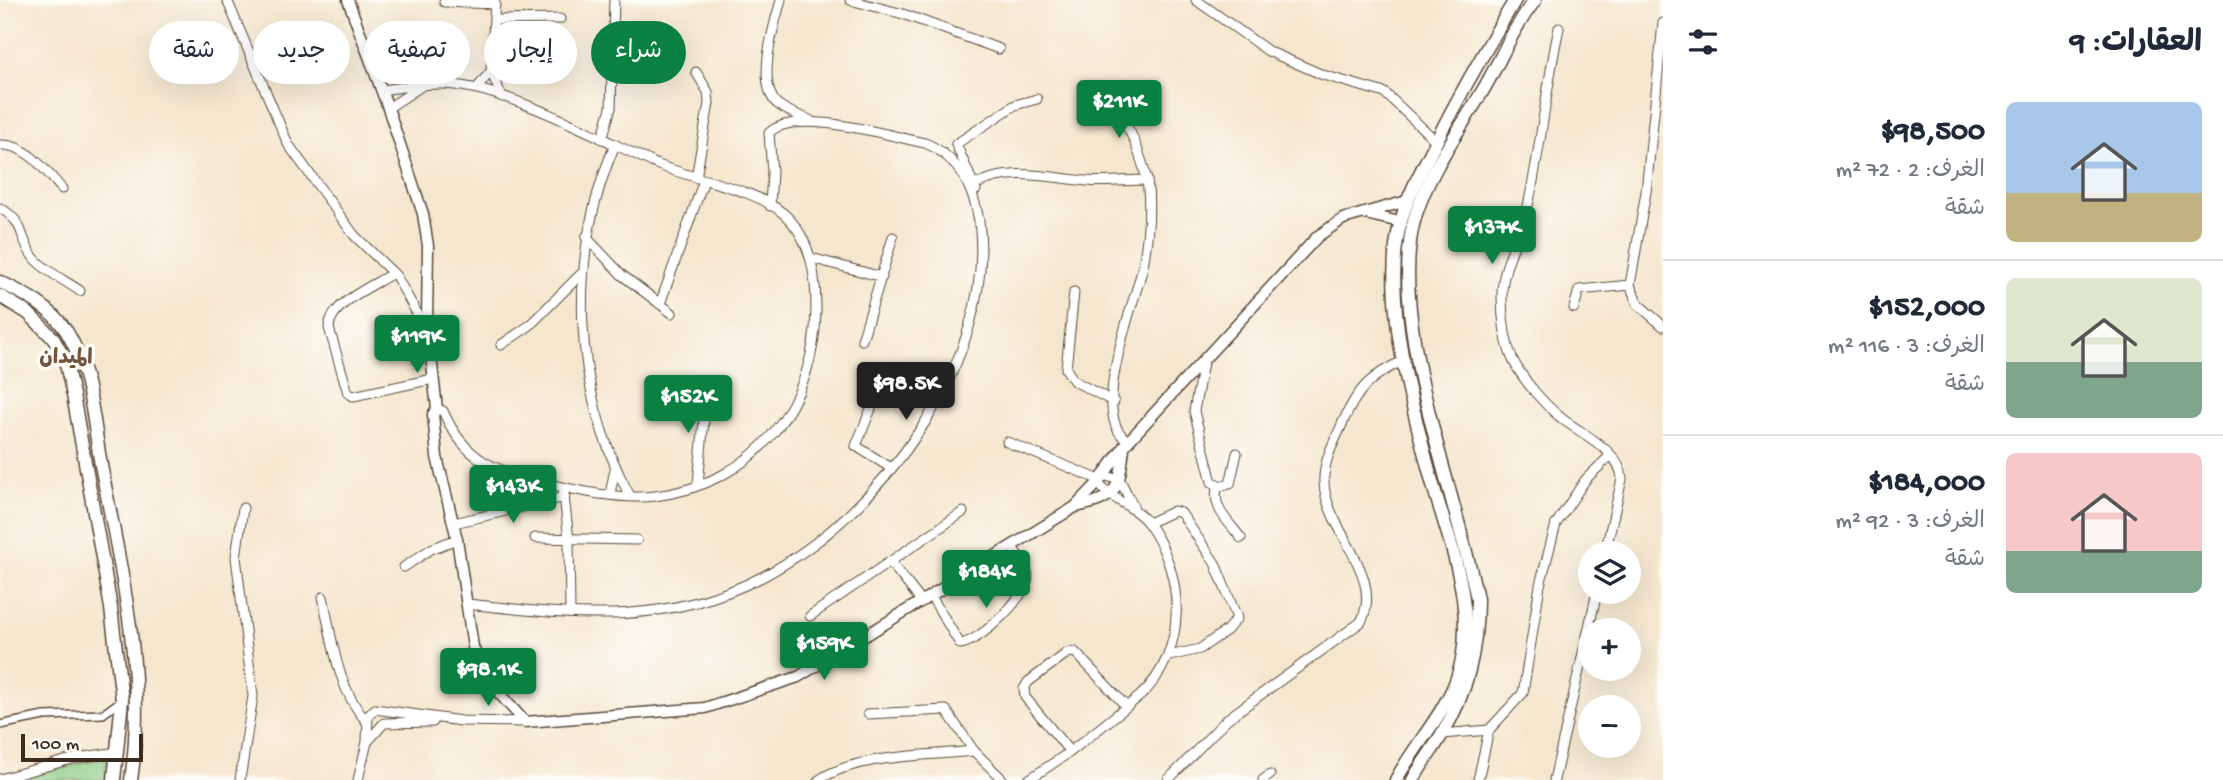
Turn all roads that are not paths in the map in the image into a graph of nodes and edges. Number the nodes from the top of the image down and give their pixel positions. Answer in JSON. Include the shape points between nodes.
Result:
{"nodes":[{"id":1,"x":227,"y":0,"type":"edge"},
{"id":2,"x":348,"y":0,"type":"edge"},
{"id":3,"x":614,"y":0,"type":"edge"},
{"id":4,"x":781,"y":0,"type":"edge"},
{"id":5,"x":850,"y":0,"type":"edge"},
{"id":6,"x":1196,"y":0,"type":"edge"},
{"id":7,"x":1515,"y":0,"type":"edge"},
{"id":8,"x":1535,"y":0,"type":"edge"},
{"id":9,"x":444,"y":2,"type":"dead end"},
{"id":10,"x":495,"y":2,"type":"edge"},
{"id":11,"x":560,"y":19,"type":"dead end"},
{"id":12,"x":495,"y":20,"type":"joint"},
{"id":13,"x":1663,"y":23,"type":"edge"},
{"id":14,"x":1559,"y":28,"type":"dead end"},
{"id":15,"x":999,"y":49,"type":"dead end"},
{"id":16,"x":696,"y":72,"type":"dead end"},
{"id":17,"x":484,"y":80,"type":"edge"},
{"id":18,"x":425,"y":84,"type":"junction"},
{"id":19,"x":496,"y":84,"type":"edge"},
{"id":20,"x":477,"y":88,"type":"junction"},
{"id":21,"x":382,"y":90,"type":"junction"},
{"id":22,"x":1102,"y":94,"type":"dead end"},
{"id":23,"x":1461,"y":94,"type":"junction"},
{"id":24,"x":502,"y":97,"type":"junction"},
{"id":25,"x":1037,"y":99,"type":"dead end"},
{"id":26,"x":1476,"y":102,"type":"junction"},
{"id":27,"x":388,"y":108,"type":"junction"},
{"id":28,"x":812,"y":121,"type":"junction"},
{"id":29,"x":602,"y":139,"type":"junction"},
{"id":30,"x":1436,"y":141,"type":"junction"},
{"id":31,"x":0,"y":145,"type":"edge"},
{"id":32,"x":615,"y":145,"type":"junction"},
{"id":33,"x":700,"y":179,"type":"junction"},
{"id":34,"x":1147,"y":180,"type":"junction"},
{"id":35,"x":975,"y":185,"type":"junction"},
{"id":36,"x":62,"y":190,"type":"dead end"},
{"id":37,"x":1407,"y":201,"type":"junction"},
{"id":38,"x":976,"y":202,"type":"junction"},
{"id":39,"x":770,"y":206,"type":"junction"},
{"id":40,"x":0,"y":208,"type":"edge"},
{"id":41,"x":1365,"y":214,"type":"junction"},
{"id":42,"x":1400,"y":222,"type":"junction"},
{"id":43,"x":586,"y":237,"type":"junction"},
{"id":44,"x":893,"y":237,"type":"dead end"},
{"id":45,"x":811,"y":258,"type":"junction"},
{"id":46,"x":393,"y":273,"type":"junction"},
{"id":47,"x":581,"y":274,"type":"junction"},
{"id":48,"x":882,"y":277,"type":"junction"},
{"id":49,"x":0,"y":282,"type":"edge"},
{"id":50,"x":1630,"y":285,"type":"junction"},
{"id":51,"x":80,"y":291,"type":"dead end"},
{"id":52,"x":1074,"y":292,"type":"dead end"},
{"id":53,"x":0,"y":296,"type":"edge"},
{"id":54,"x":660,"y":304,"type":"junction"},
{"id":55,"x":1574,"y":308,"type":"dead end"},
{"id":56,"x":672,"y":313,"type":"dead end"},
{"id":57,"x":427,"y":321,"type":"junction"},
{"id":58,"x":1663,"y":326,"type":"edge"},
{"id":59,"x":862,"y":340,"type":"dead end"},
{"id":60,"x":501,"y":345,"type":"dead end"},
{"id":61,"x":1405,"y":360,"type":"junction"},
{"id":62,"x":1203,"y":363,"type":"junction"},
{"id":63,"x":433,"y":379,"type":"junction"},
{"id":64,"x":881,"y":384,"type":"dead end"},
{"id":65,"x":707,"y":388,"type":"dead end"},
{"id":66,"x":1114,"y":402,"type":"junction"},
{"id":67,"x":437,"y":410,"type":"junction"},
{"id":68,"x":1007,"y":442,"type":"dead end"},
{"id":69,"x":1126,"y":443,"type":"junction"},
{"id":70,"x":1237,"y":453,"type":"dead end"},
{"id":71,"x":1611,"y":455,"type":"junction"},
{"id":72,"x":891,"y":468,"type":"junction"},
{"id":73,"x":615,"y":469,"type":"junction"},
{"id":74,"x":1100,"y":479,"type":"junction"},
{"id":75,"x":1120,"y":480,"type":"junction"},
{"id":76,"x":698,"y":484,"type":"junction"},
{"id":77,"x":1218,"y":485,"type":"junction"},
{"id":78,"x":564,"y":492,"type":"junction"},
{"id":79,"x":610,"y":494,"type":"junction"},
{"id":80,"x":630,"y":495,"type":"junction"},
{"id":81,"x":1109,"y":496,"type":"junction"},
{"id":82,"x":1074,"y":507,"type":"junction"},
{"id":83,"x":243,"y":508,"type":"dead end"},
{"id":84,"x":1134,"y":509,"type":"junction"},
{"id":85,"x":963,"y":512,"type":"dead end"},
{"id":86,"x":454,"y":523,"type":"junction"},
{"id":87,"x":1147,"y":523,"type":"junction"},
{"id":88,"x":535,"y":538,"type":"dead end"},
{"id":89,"x":1241,"y":538,"type":"dead end"},
{"id":90,"x":457,"y":539,"type":"junction"},
{"id":91,"x":569,"y":540,"type":"junction"},
{"id":92,"x":637,"y":540,"type":"dead end"},
{"id":93,"x":1608,"y":541,"type":"edge"},
{"id":94,"x":1012,"y":547,"type":"junction"},
{"id":95,"x":891,"y":562,"type":"junction"},
{"id":96,"x":404,"y":567,"type":"dead end"},
{"id":97,"x":1466,"y":572,"type":"junction"},
{"id":98,"x":323,"y":597,"type":"dead end"},
{"id":99,"x":926,"y":599,"type":"junction"},
{"id":100,"x":467,"y":604,"type":"junction"},
{"id":101,"x":1594,"y":604,"type":"edge"},
{"id":102,"x":570,"y":613,"type":"junction"},
{"id":103,"x":810,"y":616,"type":"dead end"},
{"id":104,"x":1169,"y":656,"type":"junction"},
{"id":105,"x":122,"y":700,"type":"junction"},
{"id":106,"x":1126,"y":706,"type":"junction"},
{"id":107,"x":868,"y":714,"type":"dead end"},
{"id":108,"x":461,"y":721,"type":"junction"},
{"id":109,"x":367,"y":722,"type":"junction"},
{"id":110,"x":525,"y":722,"type":"junction"},
{"id":111,"x":0,"y":724,"type":"edge"},
{"id":112,"x":1489,"y":730,"type":"junction"},
{"id":113,"x":1442,"y":734,"type":"junction"},
{"id":114,"x":368,"y":742,"type":"junction"},
{"id":115,"x":133,"y":750,"type":"junction"},
{"id":116,"x":974,"y":751,"type":"junction"},
{"id":117,"x":117,"y":752,"type":"junction"},
{"id":118,"x":1070,"y":752,"type":"junction"},
{"id":119,"x":1408,"y":757,"type":"junction"},
{"id":120,"x":0,"y":779,"type":"edge"},
{"id":121,"x":114,"y":780,"type":"edge"},
{"id":122,"x":131,"y":780,"type":"edge"},
{"id":123,"x":240,"y":780,"type":"edge"},
{"id":124,"x":358,"y":780,"type":"edge"},
{"id":125,"x":819,"y":780,"type":"edge"},
{"id":126,"x":1003,"y":780,"type":"edge"},
{"id":127,"x":1028,"y":780,"type":"edge"},
{"id":128,"x":1168,"y":780,"type":"edge"},
{"id":129,"x":1385,"y":780,"type":"edge"},
{"id":130,"x":1395,"y":780,"type":"edge"},
{"id":131,"x":1413,"y":780,"type":"edge"},
{"id":132,"x":1478,"y":780,"type":"edge"},
{"id":133,"x":1554,"y":780,"type":"edge"}],
"edges":[{"from":1,"to":46,"type":"street","via":[[288,144],[354,235]]},
{"from":2,"to":21,"type":"street"},
{"from":3,"to":29,"type":"street","via":[[610,117]]},
{"from":4,"to":28,"type":"street","via":[[767,85],[777,105]]},
{"from":5,"to":15,"type":"street"},
{"from":6,"to":30,"type":"street","via":[[1268,51],[1323,75],[1385,93]]},
{"from":7,"to":23,"type":"main road"},
{"from":8,"to":26,"type":"main road","via":[[1506,43]]},
{"from":9,"to":10,"type":"street"},
{"from":10,"to":12,"type":"street"},
{"from":11,"to":12,"type":"street"},
{"from":13,"to":50,"type":"street","via":[[1643,216]]},
{"from":14,"to":71,"type":"street","via":[[1532,189],[1502,297],[1513,361],[1559,417]]},
{"from":16,"to":33,"type":"street","via":[[709,103]]},
{"from":17,"to":20,"type":"street"},
{"from":18,"to":20,"type":"street"},
{"from":18,"to":21,"type":"street"},
{"from":18,"to":27,"type":"street"},
{"from":19,"to":24,"type":"street"},
{"from":20,"to":24,"type":"street"},
{"from":21,"to":27,"type":"street"},
{"from":22,"to":34,"type":"street","via":[[1125,119]]},
{"from":23,"to":26,"type":"main road"},
{"from":23,"to":30,"type":"main road"},
{"from":24,"to":29,"type":"street"},
{"from":25,"to":35,"type":"street","via":[[1015,105],[956,144]]},
{"from":26,"to":97,"type":"main road","via":[[1423,193],[1415,216],[1408,307]]},
{"from":27,"to":57,"type":"street","via":[[424,214]]},
{"from":28,"to":38,"type":"street","via":[[937,148],[964,177]]},
{"from":28,"to":39,"type":"street","via":[[777,126],[769,133]]},
{"from":29,"to":32,"type":"street"},
{"from":30,"to":37,"type":"main road"},
{"from":31,"to":36,"type":"street","via":[[17,147]]},
{"from":32,"to":33,"type":"street"},
{"from":32,"to":43,"type":"street","via":[[594,198]]},
{"from":33,"to":39,"type":"street"},
{"from":33,"to":54,"type":"street"},
{"from":34,"to":35,"type":"street","via":[[1089,181],[1052,175],[997,177]]},
{"from":34,"to":66,"type":"street","via":[[1149,227],[1115,363]]},
{"from":35,"to":38,"type":"street"},
{"from":37,"to":41,"type":"street"},
{"from":37,"to":42,"type":"main road"},
{"from":38,"to":72,"type":"street","via":[[982,265],[968,336],[935,403]]},
{"from":39,"to":45,"type":"street","via":[[793,223]]},
{"from":40,"to":51,"type":"street","via":[[21,226],[27,249],[38,262]]},
{"from":41,"to":42,"type":"street"},
{"from":41,"to":62,"type":"street","via":[[1343,219],[1318,236]]},
{"from":42,"to":61,"type":"main road","via":[[1394,284]]},
{"from":43,"to":47,"type":"street"},
{"from":43,"to":54,"type":"street","via":[[622,275]]},
{"from":44,"to":48,"type":"street"},
{"from":45,"to":48,"type":"street"},
{"from":45,"to":76,"type":"street","via":[[816,328],[793,405],[762,448],[741,466]]},
{"from":46,"to":57,"type":"street","via":[[419,317]]},
{"from":46,"to":63,"type":"street","via":[[329,319],[348,393],[353,396]]},
{"from":47,"to":60,"type":"street","via":[[529,327]]},
{"from":47,"to":73,"type":"street","via":[[585,353]]},
{"from":48,"to":59,"type":"street"},
{"from":49,"to":115,"type":"main road","via":[[52,314],[66,331],[86,379],[131,619],[136,682]]},
{"from":50,"to":55,"type":"street","via":[[1579,290]]},
{"from":50,"to":58,"type":"street","via":[[1638,304]]},
{"from":52,"to":66,"type":"street","via":[[1066,369],[1074,381]]},
{"from":53,"to":105,"type":"main road","via":[[42,324],[65,360],[103,558]]},
{"from":54,"to":56,"type":"street"},
{"from":57,"to":63,"type":"street"},
{"from":61,"to":97,"type":"main road","via":[[1430,473]]},
{"from":61,"to":128,"type":"street","via":[[1383,368],[1366,384],[1351,405],[1325,466],[1328,506],[1363,583],[1367,605],[1361,622],[1227,719]]},
{"from":62,"to":69,"type":"street"},
{"from":62,"to":77,"type":"street","via":[[1194,411],[1209,478]]},
{"from":63,"to":67,"type":"street"},
{"from":64,"to":72,"type":"street","via":[[856,446]]},
{"from":65,"to":76,"type":"street"},
{"from":66,"to":69,"type":"street","via":[[1117,428]]},
{"from":67,"to":78,"type":"street","via":[[443,411],[459,443],[478,458]]},
{"from":67,"to":86,"type":"street","via":[[433,414],[437,457]]},
{"from":68,"to":74,"type":"street"},
{"from":69,"to":74,"type":"street"},
{"from":69,"to":75,"type":"street"},
{"from":70,"to":77,"type":"street","via":[[1230,484]]},
{"from":71,"to":93,"type":"street","via":[[1622,479]]},
{"from":71,"to":112,"type":"street","via":[[1586,480],[1556,524],[1540,585],[1524,694]]},
{"from":72,"to":102,"type":"street","via":[[846,517],[762,577],[647,613]]},
{"from":73,"to":79,"type":"street"},
{"from":73,"to":80,"type":"street"},
{"from":74,"to":75,"type":"street"},
{"from":74,"to":81,"type":"street"},
{"from":74,"to":82,"type":"street"},
{"from":75,"to":81,"type":"street"},
{"from":75,"to":84,"type":"street"},
{"from":76,"to":80,"type":"street","via":[[655,496]]},
{"from":77,"to":89,"type":"street","via":[[1219,510]]},
{"from":78,"to":79,"type":"street"},
{"from":78,"to":86,"type":"street"},
{"from":78,"to":91,"type":"street"},
{"from":79,"to":80,"type":"street"},
{"from":81,"to":82,"type":"street"},
{"from":81,"to":84,"type":"street"},
{"from":82,"to":94,"type":"street"},
{"from":83,"to":123,"type":"street","via":[[236,557],[253,696]]},
{"from":84,"to":87,"type":"street"},
{"from":85,"to":95,"type":"street"},
{"from":86,"to":90,"type":"street"},
{"from":87,"to":104,"type":"street","via":[[1168,558],[1174,582],[1177,605]]},
{"from":87,"to":104,"type":"street","via":[[1174,510],[1181,513],[1215,563],[1237,613],[1227,629],[1199,649]]},
{"from":88,"to":91,"type":"street"},
{"from":90,"to":96,"type":"street"},
{"from":90,"to":100,"type":"street"},
{"from":91,"to":92,"type":"street"},
{"from":91,"to":102,"type":"street"},
{"from":94,"to":99,"type":"street"},
{"from":94,"to":99,"type":"street","via":[[1026,570],[1025,589],[987,629],[965,644],[960,644]]},
{"from":95,"to":99,"type":"street"},
{"from":95,"to":103,"type":"street"},
{"from":97,"to":113,"type":"main road","via":[[1477,599],[1473,663]]},
{"from":97,"to":119,"type":"main road","via":[[1465,628],[1456,680]]},
{"from":98,"to":109,"type":"street","via":[[343,682],[353,706]]},
{"from":99,"to":110,"type":"street","via":[[808,673],[722,704],[646,715]]},
{"from":100,"to":102,"type":"street"},
{"from":100,"to":110,"type":"street","via":[[473,647],[487,680]]},
{"from":101,"to":133,"type":"street"},
{"from":104,"to":106,"type":"street","via":[[1150,687]]},
{"from":105,"to":111,"type":"street","via":[[103,714],[44,716]]},
{"from":105,"to":117,"type":"main road"},
{"from":106,"to":118,"type":"street"},
{"from":106,"to":118,"type":"street","via":[[1075,652],[1028,682],[1025,697]]},
{"from":107,"to":116,"type":"street","via":[[946,710]]},
{"from":108,"to":109,"type":"street","via":[[378,708]]},
{"from":108,"to":110,"type":"street"},
{"from":108,"to":114,"type":"street","via":[[390,722],[380,725]]},
{"from":109,"to":114,"type":"street"},
{"from":112,"to":113,"type":"street"},
{"from":112,"to":132,"type":"street"},
{"from":113,"to":131,"type":"main road"},
{"from":114,"to":124,"type":"street"},
{"from":115,"to":117,"type":"main road"},
{"from":115,"to":122,"type":"main road"},
{"from":116,"to":125,"type":"street","via":[[868,762]]},
{"from":116,"to":126,"type":"street"},
{"from":117,"to":120,"type":"street"},
{"from":117,"to":121,"type":"main road"},
{"from":118,"to":127,"type":"street"},
{"from":119,"to":129,"type":"main road"},
{"from":119,"to":130,"type":"main road"}]}
